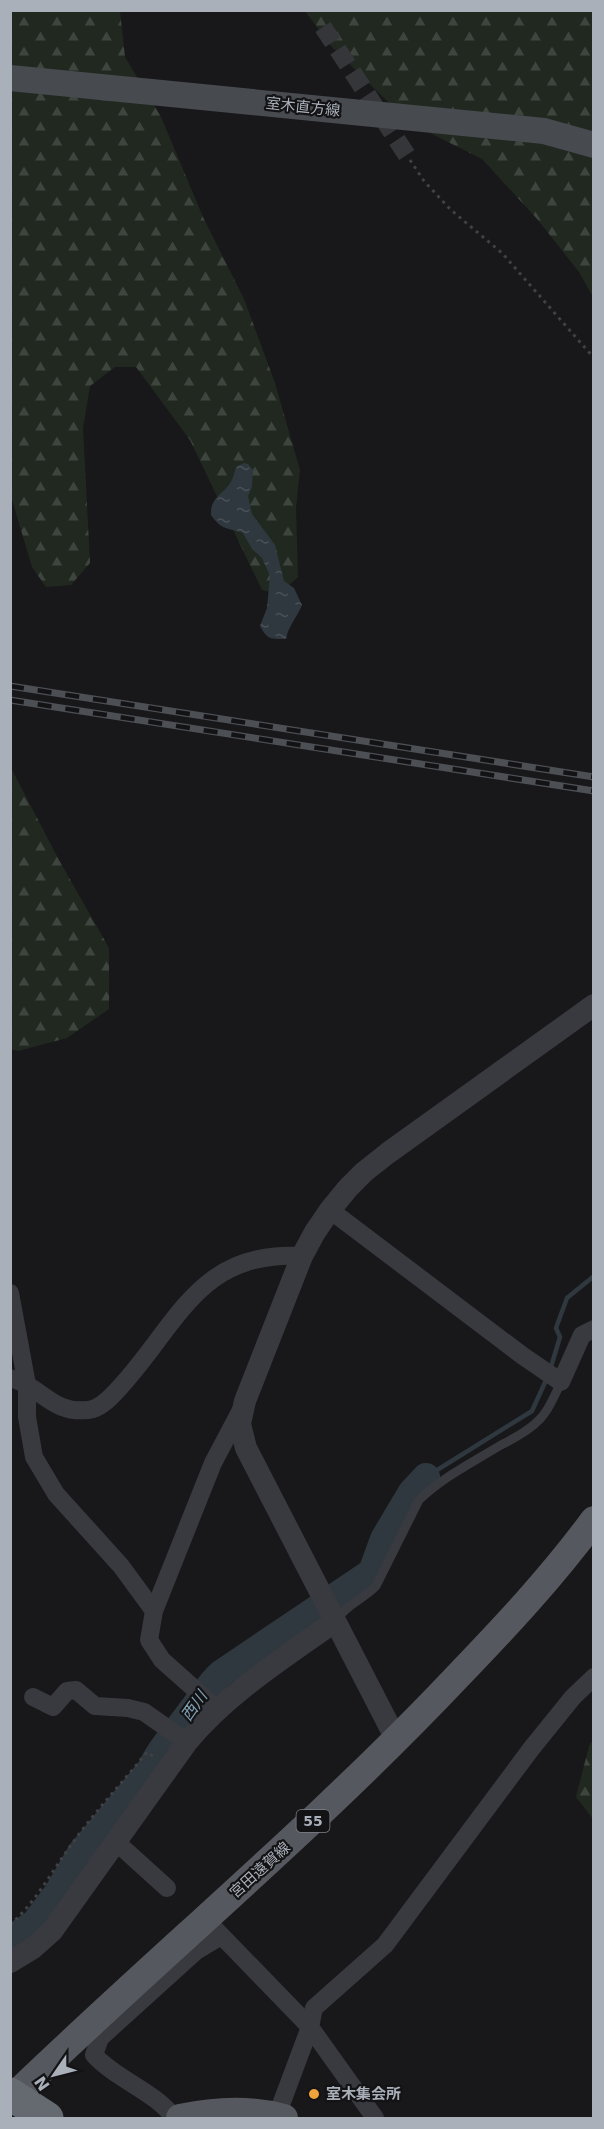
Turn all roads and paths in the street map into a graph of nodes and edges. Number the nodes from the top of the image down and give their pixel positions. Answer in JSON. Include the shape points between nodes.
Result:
{"nodes":[{"id":1,"x":10,"y":78,"type":"edge"},
{"id":2,"x":594,"y":145,"type":"edge"},
{"id":3,"x":410,"y":160,"type":"tunnel mouth"},
{"id":4,"x":594,"y":358,"type":"edge"},
{"id":5,"x":594,"y":1005,"type":"edge"},
{"id":6,"x":330,"y":1210,"type":"junction"},
{"id":7,"x":302,"y":1256,"type":"junction"},
{"id":8,"x":10,"y":1293,"type":"edge"},
{"id":9,"x":594,"y":1329,"type":"edge"},
{"id":10,"x":19,"y":1382,"type":"edge"},
{"id":11,"x":561,"y":1382,"type":"junction"},
{"id":12,"x":245,"y":1401,"type":"junction"},
{"id":13,"x":594,"y":1520,"type":"edge"},
{"id":14,"x":154,"y":1611,"type":"junction"},
{"id":15,"x":334,"y":1622,"type":"junction"},
{"id":16,"x":594,"y":1677,"type":"edge"},
{"id":17,"x":33,"y":1697,"type":"dead end"},
{"id":18,"x":217,"y":1709,"type":"junction"},
{"id":19,"x":397,"y":1741,"type":"junction"},
{"id":20,"x":187,"y":1742,"type":"junction"},
{"id":21,"x":147,"y":1752,"type":"dead end"},
{"id":22,"x":116,"y":1841,"type":"junction"},
{"id":23,"x":167,"y":1888,"type":"dead end"},
{"id":24,"x":10,"y":1925,"type":"edge"},
{"id":25,"x":213,"y":1928,"type":"junction"},
{"id":26,"x":10,"y":1962,"type":"edge"},
{"id":27,"x":310,"y":2027,"type":"junction"},
{"id":28,"x":10,"y":2094,"type":"edge"},
{"id":29,"x":10,"y":2100,"type":"edge"},
{"id":30,"x":196,"y":2117,"type":"edge"},
{"id":31,"x":47,"y":2118,"type":"edge"},
{"id":32,"x":174,"y":2118,"type":"edge"},
{"id":33,"x":279,"y":2118,"type":"edge"},
{"id":34,"x":375,"y":2118,"type":"edge"}],
"edges":[{"from":1,"to":2,"type":"main road","name":"室木直方線","via":[[544,131]]},
{"from":3,"to":4,"type":"path","via":[[450,210],[502,253]]},
{"from":5,"to":6,"type":"street","via":[[388,1153],[364,1172]]},
{"from":6,"to":7,"type":"street"},
{"from":6,"to":11,"type":"street"},
{"from":7,"to":10,"type":"street","via":[[258,1258],[225,1271],[202,1286],[142,1363],[109,1399],[90,1411],[61,1408]]},
{"from":7,"to":12,"type":"street"},
{"from":8,"to":10,"type":"street"},
{"from":9,"to":11,"type":"street","via":[[582,1335]]},
{"from":10,"to":14,"type":"street","via":[[34,1457],[56,1494],[122,1566]]},
{"from":11,"to":15,"type":"lane","via":[[540,1420],[419,1500],[376,1586],[342,1610]]},
{"from":12,"to":14,"type":"street","via":[[213,1463]]},
{"from":12,"to":15,"type":"street","via":[[240,1424],[246,1448]]},
{"from":13,"to":19,"type":"main road","name":"宮田遠賀線","number":"55","via":[[526,1604]]},
{"from":14,"to":18,"type":"street","via":[[149,1640],[162,1660]]},
{"from":15,"to":18,"type":"street"},
{"from":15,"to":19,"type":"street"},
{"from":16,"to":27,"type":"street","via":[[531,1749],[385,1945],[314,2008]]},
{"from":17,"to":20,"type":"street","via":[[53,1707],[67,1691],[76,1690],[95,1706],[144,1712]]},
{"from":18,"to":20,"type":"street"},
{"from":19,"to":25,"type":"main road","name":"宮田遠賀線","number":"55","via":[[303,1831]]},
{"from":20,"to":22,"type":"street"},
{"from":21,"to":24,"type":"path","via":[[77,1836],[37,1897]]},
{"from":22,"to":23,"type":"street"},
{"from":22,"to":26,"type":"street","via":[[52,1931]]},
{"from":25,"to":27,"type":"street"},
{"from":25,"to":29,"type":"main road","name":"宮田遠賀線","number":"55","via":[[123,1993]]},
{"from":25,"to":32,"type":"street","via":[[196,1951],[100,2038],[94,2055],[105,2067],[167,2108]]},
{"from":27,"to":33,"type":"street"},
{"from":27,"to":34,"type":"street"},
{"from":28,"to":31,"type":"highway","bridge":true},
{"from":30,"to":33,"type":"main road","via":[[226,2112]]}]}
